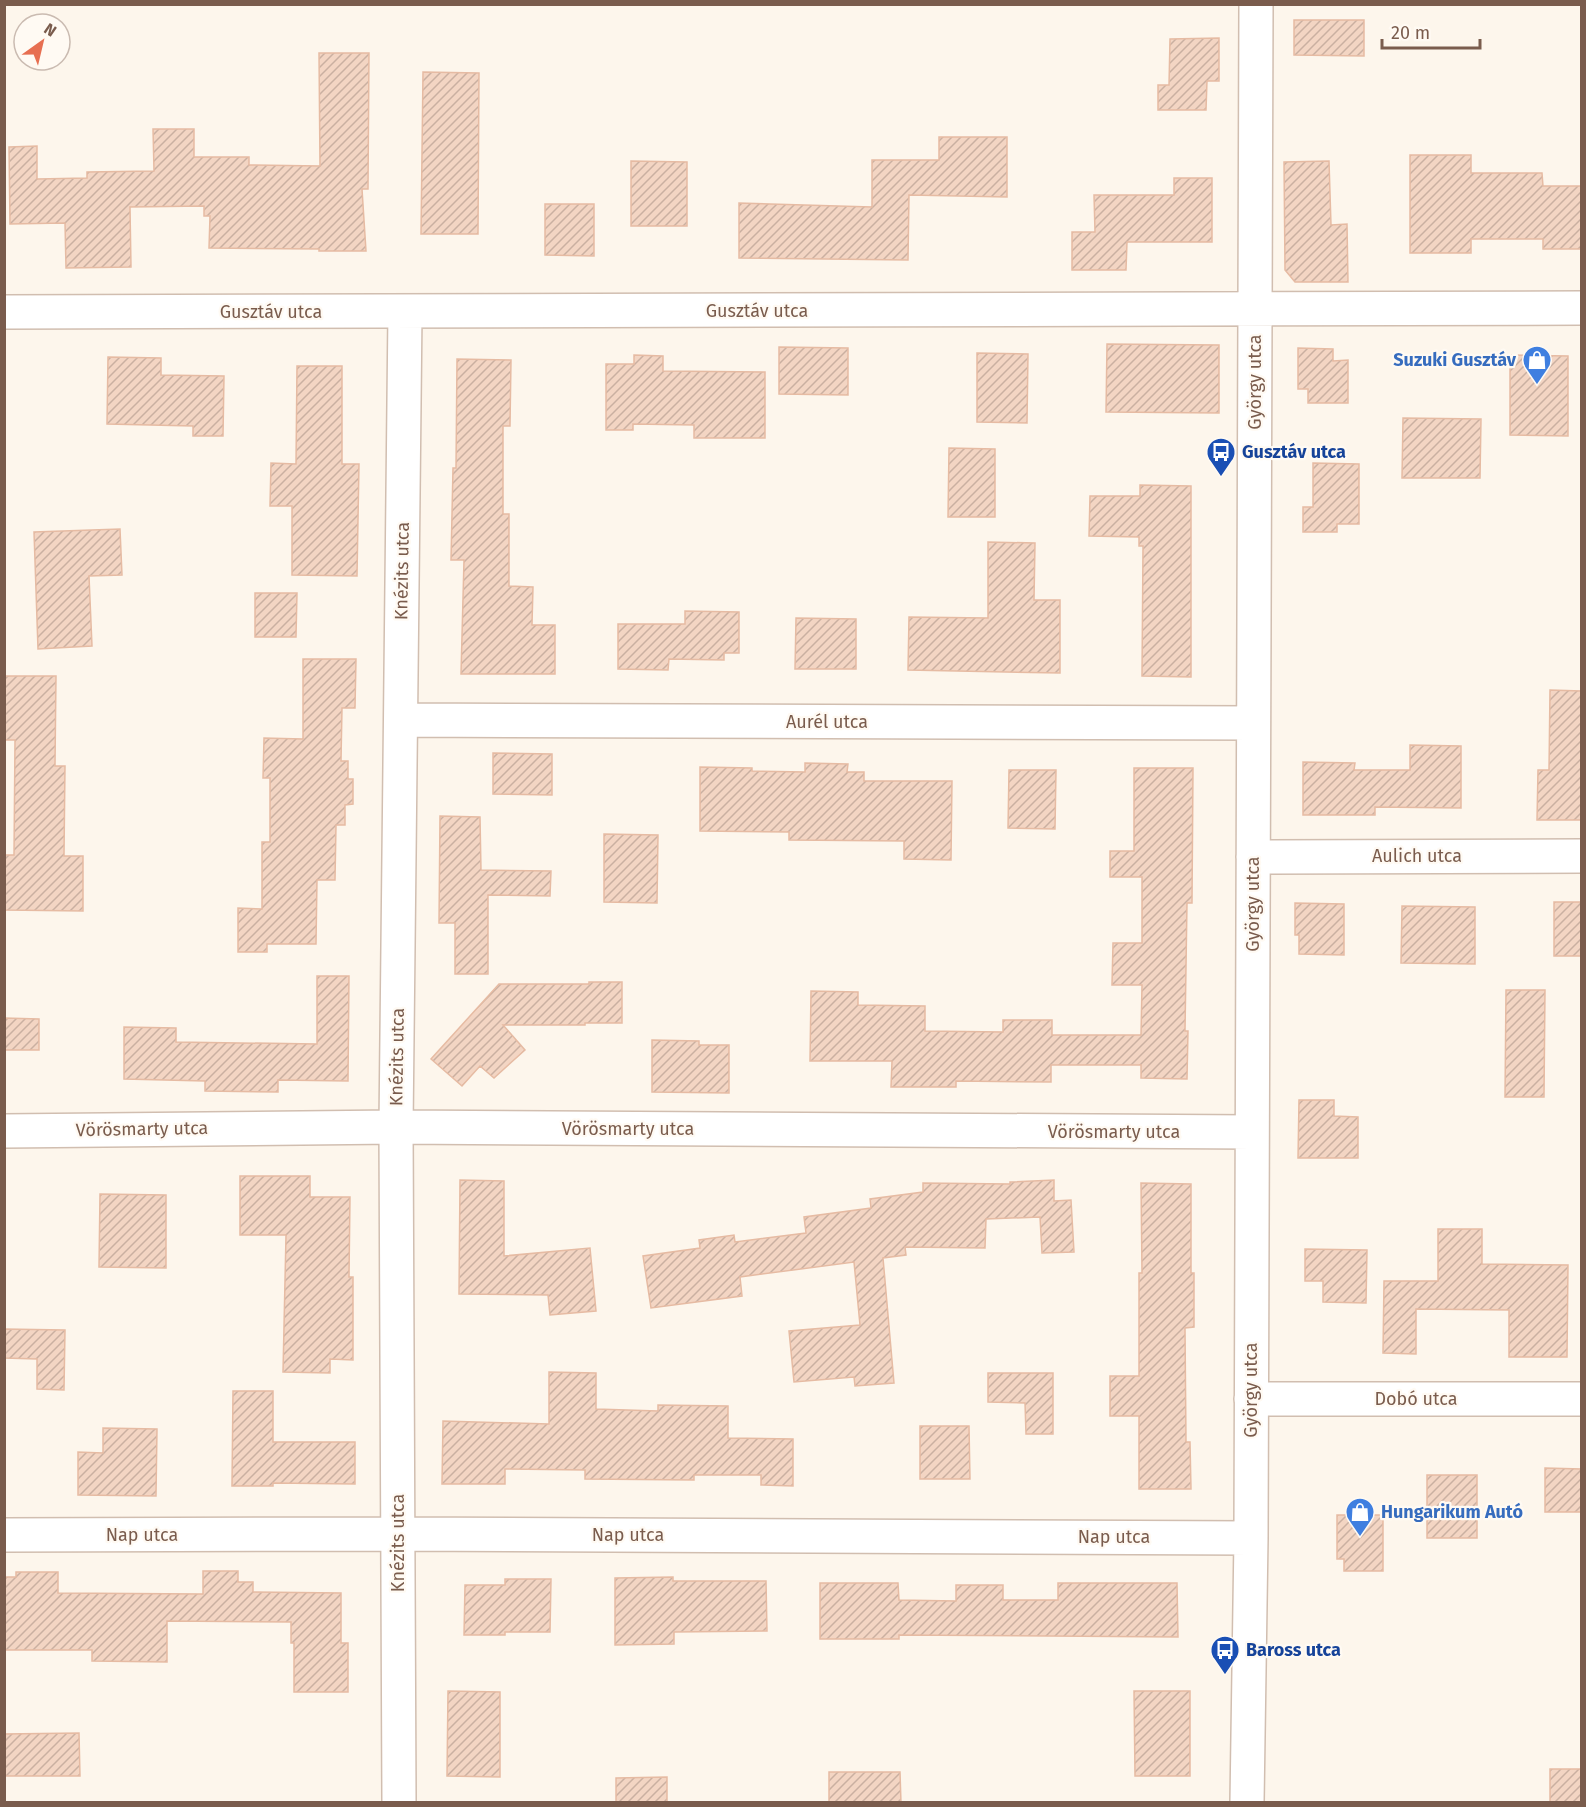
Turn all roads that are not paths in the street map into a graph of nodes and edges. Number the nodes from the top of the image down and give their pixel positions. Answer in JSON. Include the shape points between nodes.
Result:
{"nodes":[{"id":1,"x":1256,"y":4,"type":"edge"},
{"id":2,"x":1581,"y":308,"type":"edge"},
{"id":3,"x":1255,"y":310,"type":"junction"},
{"id":4,"x":4,"y":312,"type":"edge"},
{"id":5,"x":405,"y":312,"type":"junction"},
{"id":6,"x":400,"y":720,"type":"junction"},
{"id":7,"x":1253,"y":723,"type":"junction"},
{"id":8,"x":1253,"y":856,"type":"junction"},
{"id":9,"x":1581,"y":856,"type":"edge"},
{"id":10,"x":396,"y":1127,"type":"junction"},
{"id":11,"x":4,"y":1131,"type":"edge"},
{"id":12,"x":1252,"y":1132,"type":"junction"},
{"id":13,"x":1251,"y":1399,"type":"junction"},
{"id":14,"x":1581,"y":1399,"type":"edge"},
{"id":15,"x":398,"y":1534,"type":"junction"},
{"id":16,"x":4,"y":1535,"type":"edge"},
{"id":17,"x":1251,"y":1538,"type":"junction"},
{"id":18,"x":399,"y":1803,"type":"edge"},
{"id":19,"x":1247,"y":1803,"type":"edge"}],
"edges":[{"from":1,"to":3,"type":"street","name":"György utca"},
{"from":2,"to":3,"type":"street","name":"Gusztáv utca"},
{"from":3,"to":5,"type":"street","name":"Gusztáv utca"},
{"from":3,"to":7,"type":"street","name":"György utca"},
{"from":4,"to":5,"type":"street","name":"Gusztáv utca"},
{"from":5,"to":6,"type":"street","name":"Knézits utca"},
{"from":6,"to":7,"type":"street","name":"Aurél utca"},
{"from":6,"to":10,"type":"street","name":"Knézits utca"},
{"from":7,"to":8,"type":"street","name":"György utca"},
{"from":8,"to":9,"type":"street","name":"Aulich utca"},
{"from":8,"to":12,"type":"street","name":"György utca"},
{"from":10,"to":11,"type":"street","name":"Vörösmarty utca"},
{"from":10,"to":12,"type":"street","name":"Vörösmarty utca"},
{"from":10,"to":15,"type":"street","name":"Knézits utca"},
{"from":12,"to":13,"type":"street","name":"György utca"},
{"from":13,"to":14,"type":"street","name":"Dobó utca"},
{"from":13,"to":17,"type":"street","name":"György utca"},
{"from":15,"to":16,"type":"street","name":"Nap utca"},
{"from":15,"to":17,"type":"street","name":"Nap utca"},
{"from":15,"to":18,"type":"street","name":"Knézits utca"},
{"from":17,"to":19,"type":"street","name":"György utca"}]}
